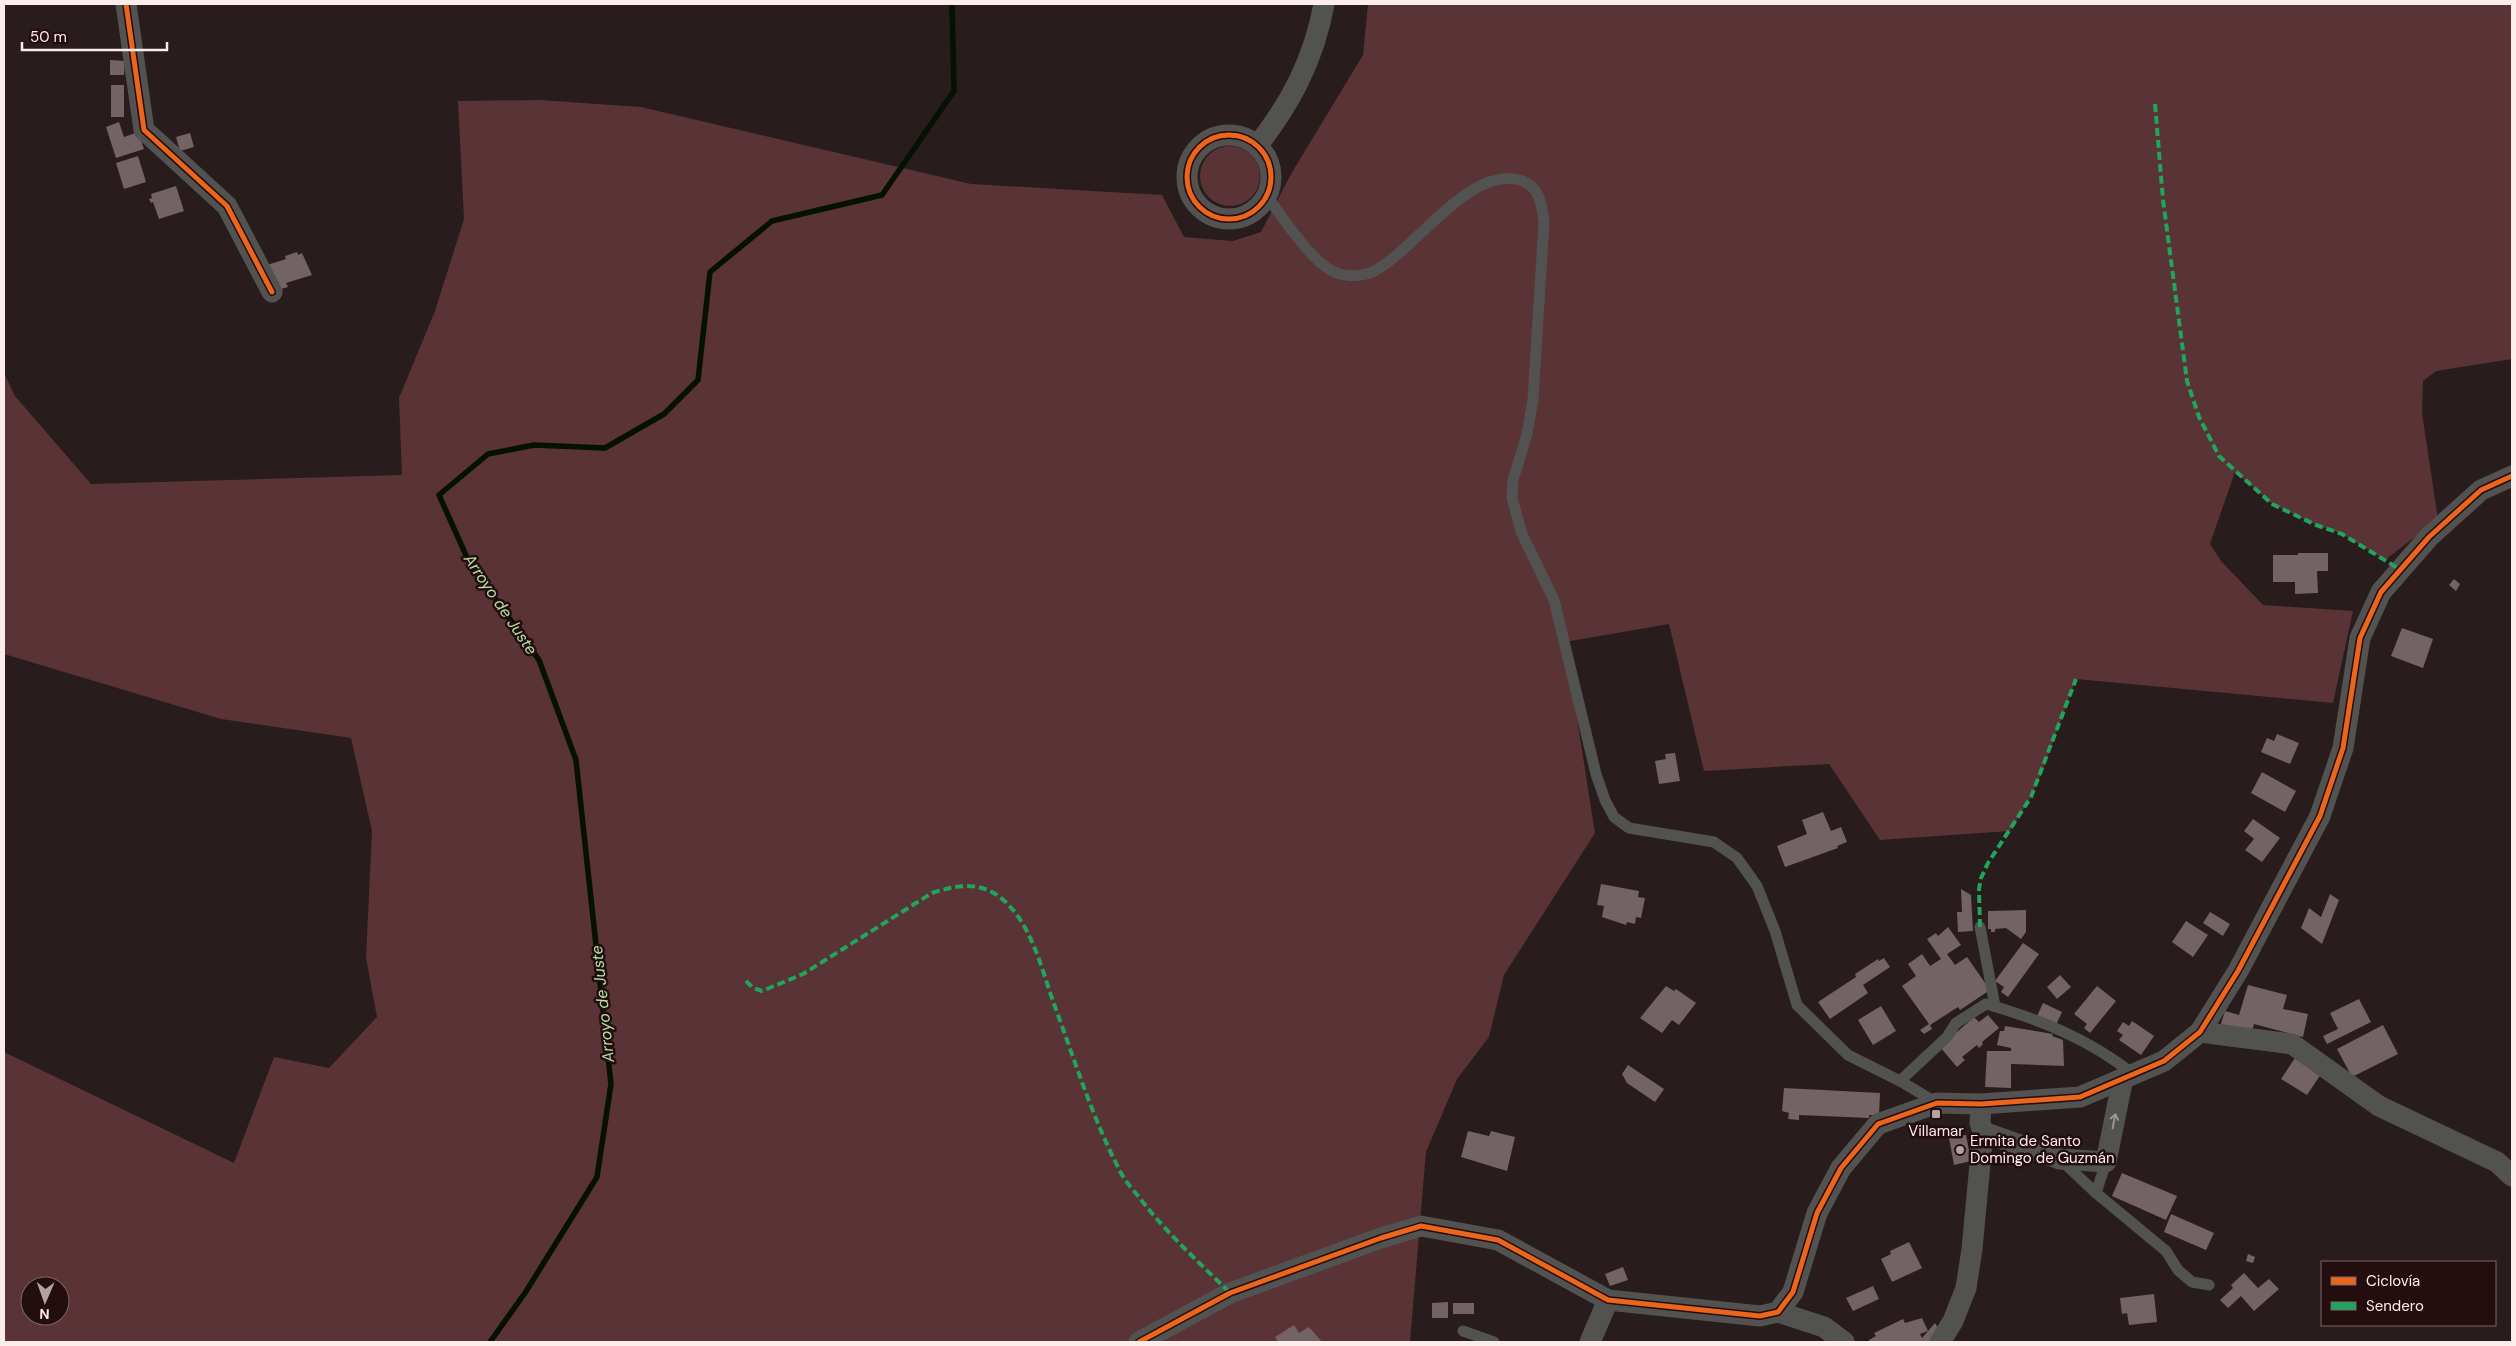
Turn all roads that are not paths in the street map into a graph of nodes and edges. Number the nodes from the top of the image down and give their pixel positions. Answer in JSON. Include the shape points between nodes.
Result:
{"nodes":[{"id":1,"x":126,"y":4,"type":"edge"},
{"id":2,"x":1324,"y":4,"type":"edge"},
{"id":3,"x":1257,"y":146,"type":"junction"},
{"id":4,"x":1267,"y":196,"type":"junction"},
{"id":5,"x":272,"y":292,"type":"dead end"},
{"id":6,"x":2512,"y":476,"type":"edge"},
{"id":7,"x":1980,"y":927,"type":"dead end"},
{"id":8,"x":1995,"y":1006,"type":"junction"},
{"id":9,"x":2200,"y":1032,"type":"junction"},
{"id":10,"x":2128,"y":1076,"type":"junction"},
{"id":11,"x":1900,"y":1081,"type":"junction"},
{"id":12,"x":1937,"y":1103,"type":"junction"},
{"id":13,"x":1981,"y":1104,"type":"junction"},
{"id":14,"x":1983,"y":1132,"type":"junction"},
{"id":15,"x":2060,"y":1159,"type":"junction"},
{"id":16,"x":2106,"y":1162,"type":"junction"},
{"id":17,"x":2512,"y":1176,"type":"edge"},
{"id":18,"x":2096,"y":1193,"type":"junction"},
{"id":19,"x":2209,"y":1285,"type":"dead end"},
{"id":20,"x":1608,"y":1300,"type":"junction"},
{"id":21,"x":1778,"y":1312,"type":"junction"},
{"id":22,"x":1463,"y":1331,"type":"dead end"},
{"id":23,"x":1139,"y":1342,"type":"edge"},
{"id":24,"x":1494,"y":1342,"type":"edge"},
{"id":25,"x":1590,"y":1342,"type":"edge"},
{"id":26,"x":1844,"y":1342,"type":"edge"},
{"id":27,"x":1940,"y":1342,"type":"edge"}],
"edges":[{"from":1,"to":5,"type":"street","via":[[144,130],[227,206]]},
{"from":2,"to":3,"type":"street","via":[[1304,73],[1286,108]]},
{"from":3,"to":4,"type":"street","via":[[1271,168]]},
{"from":3,"to":4,"type":"street","via":[[1250,140],[1232,135],[1209,140],[1194,154],[1187,174],[1190,192],[1200,208],[1223,219],[1242,218],[1258,208]]},
{"from":4,"to":11,"type":"lane","via":[[1318,260],[1338,274],[1358,276],[1375,271],[1390,261],[1470,191],[1486,183],[1508,177],[1526,181],[1537,191],[1544,222],[1533,399],[1527,434],[1513,480],[1512,498],[1522,534],[1554,600],[1605,800],[1614,816],[1628,828],[1714,842],[1737,858],[1757,886],[1775,931],[1797,1004],[1848,1054]]},
{"from":6,"to":9,"type":"street","via":[[2481,490],[2429,538],[2381,592],[2360,638],[2343,748],[2320,816],[2238,971]]},
{"from":7,"to":8,"type":"lane"},
{"from":8,"to":10,"type":"lane","via":[[2055,1026],[2120,1063]]},
{"from":8,"to":11,"type":"lane","via":[[1986,1004],[1956,1023],[1947,1037]]},
{"from":9,"to":10,"type":"street","via":[[2164,1061]]},
{"from":9,"to":17,"type":"street","via":[[2292,1044],[2379,1106],[2497,1162]]},
{"from":10,"to":13,"type":"street","via":[[2080,1097]]},
{"from":16,"to":10,"type":"street","one_way":true},
{"from":11,"to":12,"type":"lane"},
{"from":12,"to":13,"type":"street"},
{"from":12,"to":21,"type":"street","via":[[1878,1124],[1841,1168],[1817,1213],[1793,1292]]},
{"from":13,"to":14,"type":"street"},
{"from":14,"to":15,"type":"street"},
{"from":14,"to":27,"type":"street","via":[[1966,1288],[1953,1321]]},
{"from":15,"to":16,"type":"street"},
{"from":15,"to":18,"type":"lane"},
{"from":16,"to":18,"type":"lane"},
{"from":18,"to":19,"type":"lane","via":[[2166,1251],[2178,1270],[2192,1282]]},
{"from":20,"to":21,"type":"street","via":[[1760,1316]]},
{"from":20,"to":23,"type":"street","via":[[1498,1240],[1421,1226],[1230,1293]]},
{"from":20,"to":25,"type":"street"},
{"from":21,"to":26,"type":"street","via":[[1824,1326]]},
{"from":22,"to":24,"type":"lane"}]}
